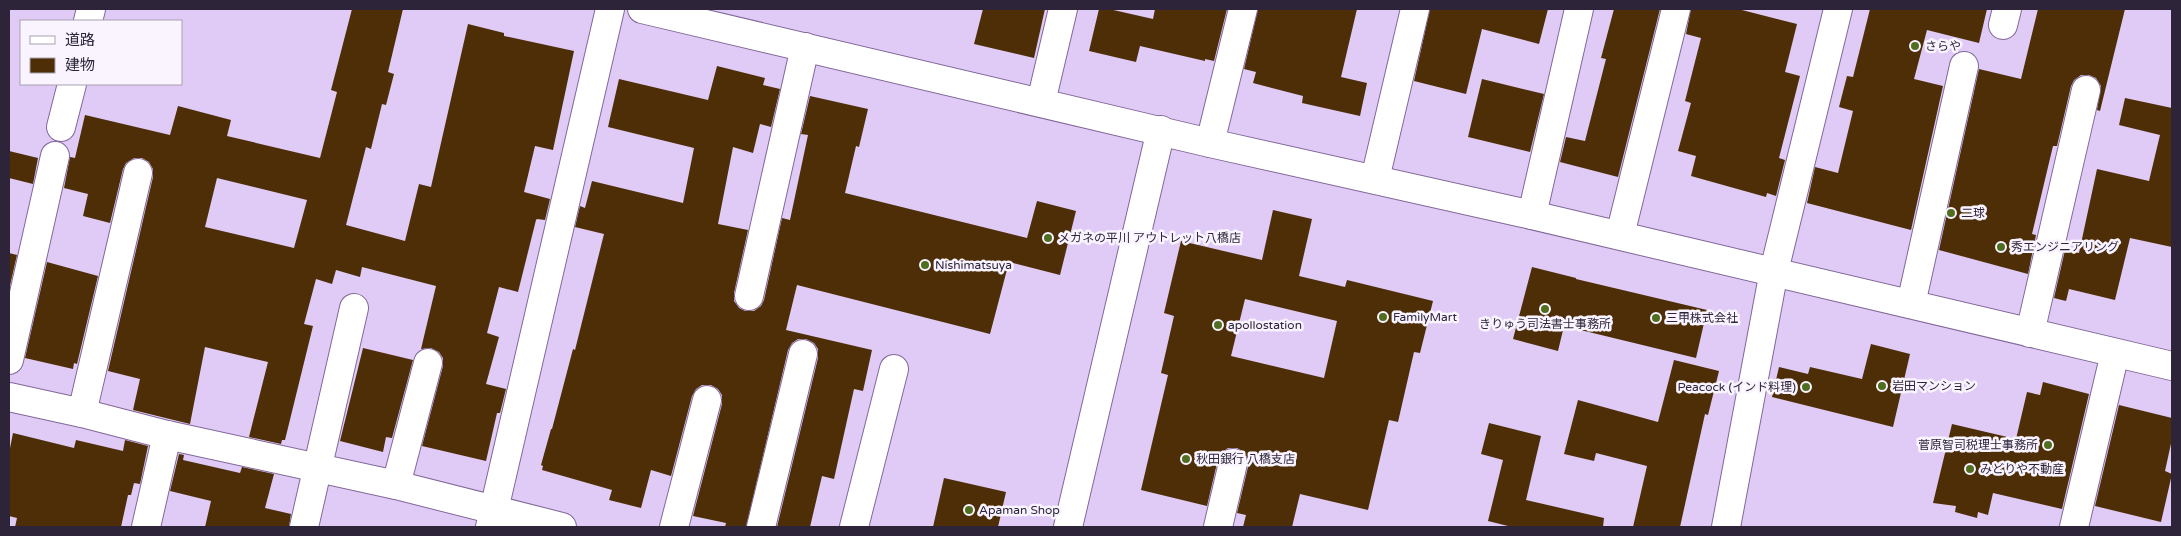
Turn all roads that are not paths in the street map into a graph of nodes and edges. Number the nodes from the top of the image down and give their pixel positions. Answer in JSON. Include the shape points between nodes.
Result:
{"nodes":[{"id":1,"x":610,"y":9,"type":"edge"},
{"id":2,"x":642,"y":9,"type":"edge"},
{"id":3,"x":1063,"y":9,"type":"edge"},
{"id":4,"x":1243,"y":9,"type":"edge"},
{"id":5,"x":1415,"y":9,"type":"edge"},
{"id":6,"x":1579,"y":9,"type":"edge"},
{"id":7,"x":1676,"y":9,"type":"edge"},
{"id":8,"x":1838,"y":9,"type":"edge"},
{"id":9,"x":805,"y":47,"type":"junction"},
{"id":10,"x":1964,"y":66,"type":"dead end"},
{"id":11,"x":72,"y":85,"type":"edge"},
{"id":12,"x":2086,"y":90,"type":"dead end"},
{"id":13,"x":1041,"y":102,"type":"junction"},
{"id":14,"x":61,"y":127,"type":"dead end"},
{"id":15,"x":1161,"y":130,"type":"junction"},
{"id":16,"x":1210,"y":143,"type":"junction"},
{"id":17,"x":55,"y":156,"type":"dead end"},
{"id":18,"x":138,"y":172,"type":"dead end"},
{"id":19,"x":1375,"y":179,"type":"junction"},
{"id":20,"x":1532,"y":215,"type":"junction"},
{"id":21,"x":1620,"y":235,"type":"junction"},
{"id":22,"x":1774,"y":271,"type":"junction"},
{"id":23,"x":749,"y":296,"type":"dead end"},
{"id":24,"x":1910,"y":304,"type":"junction"},
{"id":25,"x":354,"y":308,"type":"dead end"},
{"id":26,"x":2030,"y":333,"type":"junction"},
{"id":27,"x":2115,"y":352,"type":"junction"},
{"id":28,"x":803,"y":354,"type":"dead end"},
{"id":29,"x":9,"y":360,"type":"edge"},
{"id":30,"x":428,"y":363,"type":"dead end"},
{"id":31,"x":2172,"y":366,"type":"edge"},
{"id":32,"x":894,"y":369,"type":"dead end"},
{"id":33,"x":9,"y":397,"type":"edge"},
{"id":34,"x":707,"y":400,"type":"dead end"},
{"id":35,"x":82,"y":413,"type":"junction"},
{"id":36,"x":167,"y":435,"type":"junction"},
{"id":37,"x":1233,"y":463,"type":"dead end"},
{"id":38,"x":316,"y":469,"type":"junction"},
{"id":39,"x":396,"y":485,"type":"junction"},
{"id":40,"x":492,"y":519,"type":"edge"},
{"id":41,"x":146,"y":527,"type":"edge"},
{"id":42,"x":304,"y":527,"type":"edge"},
{"id":43,"x":562,"y":527,"type":"edge"},
{"id":44,"x":674,"y":527,"type":"edge"},
{"id":45,"x":761,"y":527,"type":"edge"},
{"id":46,"x":854,"y":527,"type":"edge"},
{"id":47,"x":1068,"y":527,"type":"edge"},
{"id":48,"x":1218,"y":527,"type":"edge"},
{"id":49,"x":1726,"y":527,"type":"edge"},
{"id":50,"x":2074,"y":527,"type":"edge"}],
"edges":[{"from":1,"to":40,"type":"street"},
{"from":2,"to":9,"type":"street"},
{"from":3,"to":13,"type":"street"},
{"from":4,"to":16,"type":"street"},
{"from":5,"to":19,"type":"street"},
{"from":6,"to":20,"type":"street"},
{"from":7,"to":21,"type":"street"},
{"from":8,"to":22,"type":"street"},
{"from":9,"to":13,"type":"street"},
{"from":9,"to":23,"type":"street"},
{"from":10,"to":24,"type":"street"},
{"from":11,"to":14,"type":"street"},
{"from":12,"to":26,"type":"street"},
{"from":13,"to":15,"type":"street"},
{"from":15,"to":16,"type":"street"},
{"from":15,"to":47,"type":"street"},
{"from":16,"to":19,"type":"street"},
{"from":17,"to":29,"type":"street"},
{"from":18,"to":35,"type":"street"},
{"from":19,"to":20,"type":"street"},
{"from":20,"to":21,"type":"street"},
{"from":21,"to":22,"type":"street"},
{"from":22,"to":24,"type":"street"},
{"from":22,"to":49,"type":"street"},
{"from":24,"to":26,"type":"street"},
{"from":25,"to":38,"type":"street"},
{"from":26,"to":27,"type":"street"},
{"from":27,"to":31,"type":"street"},
{"from":27,"to":50,"type":"street"},
{"from":28,"to":45,"type":"street"},
{"from":30,"to":39,"type":"street"},
{"from":32,"to":46,"type":"street"},
{"from":33,"to":35,"type":"street"},
{"from":34,"to":44,"type":"street"},
{"from":35,"to":36,"type":"street"},
{"from":36,"to":38,"type":"street"},
{"from":36,"to":41,"type":"street"},
{"from":37,"to":48,"type":"street"},
{"from":38,"to":39,"type":"street"},
{"from":38,"to":42,"type":"street"},
{"from":39,"to":40,"type":"street"},
{"from":40,"to":43,"type":"street"}]}
